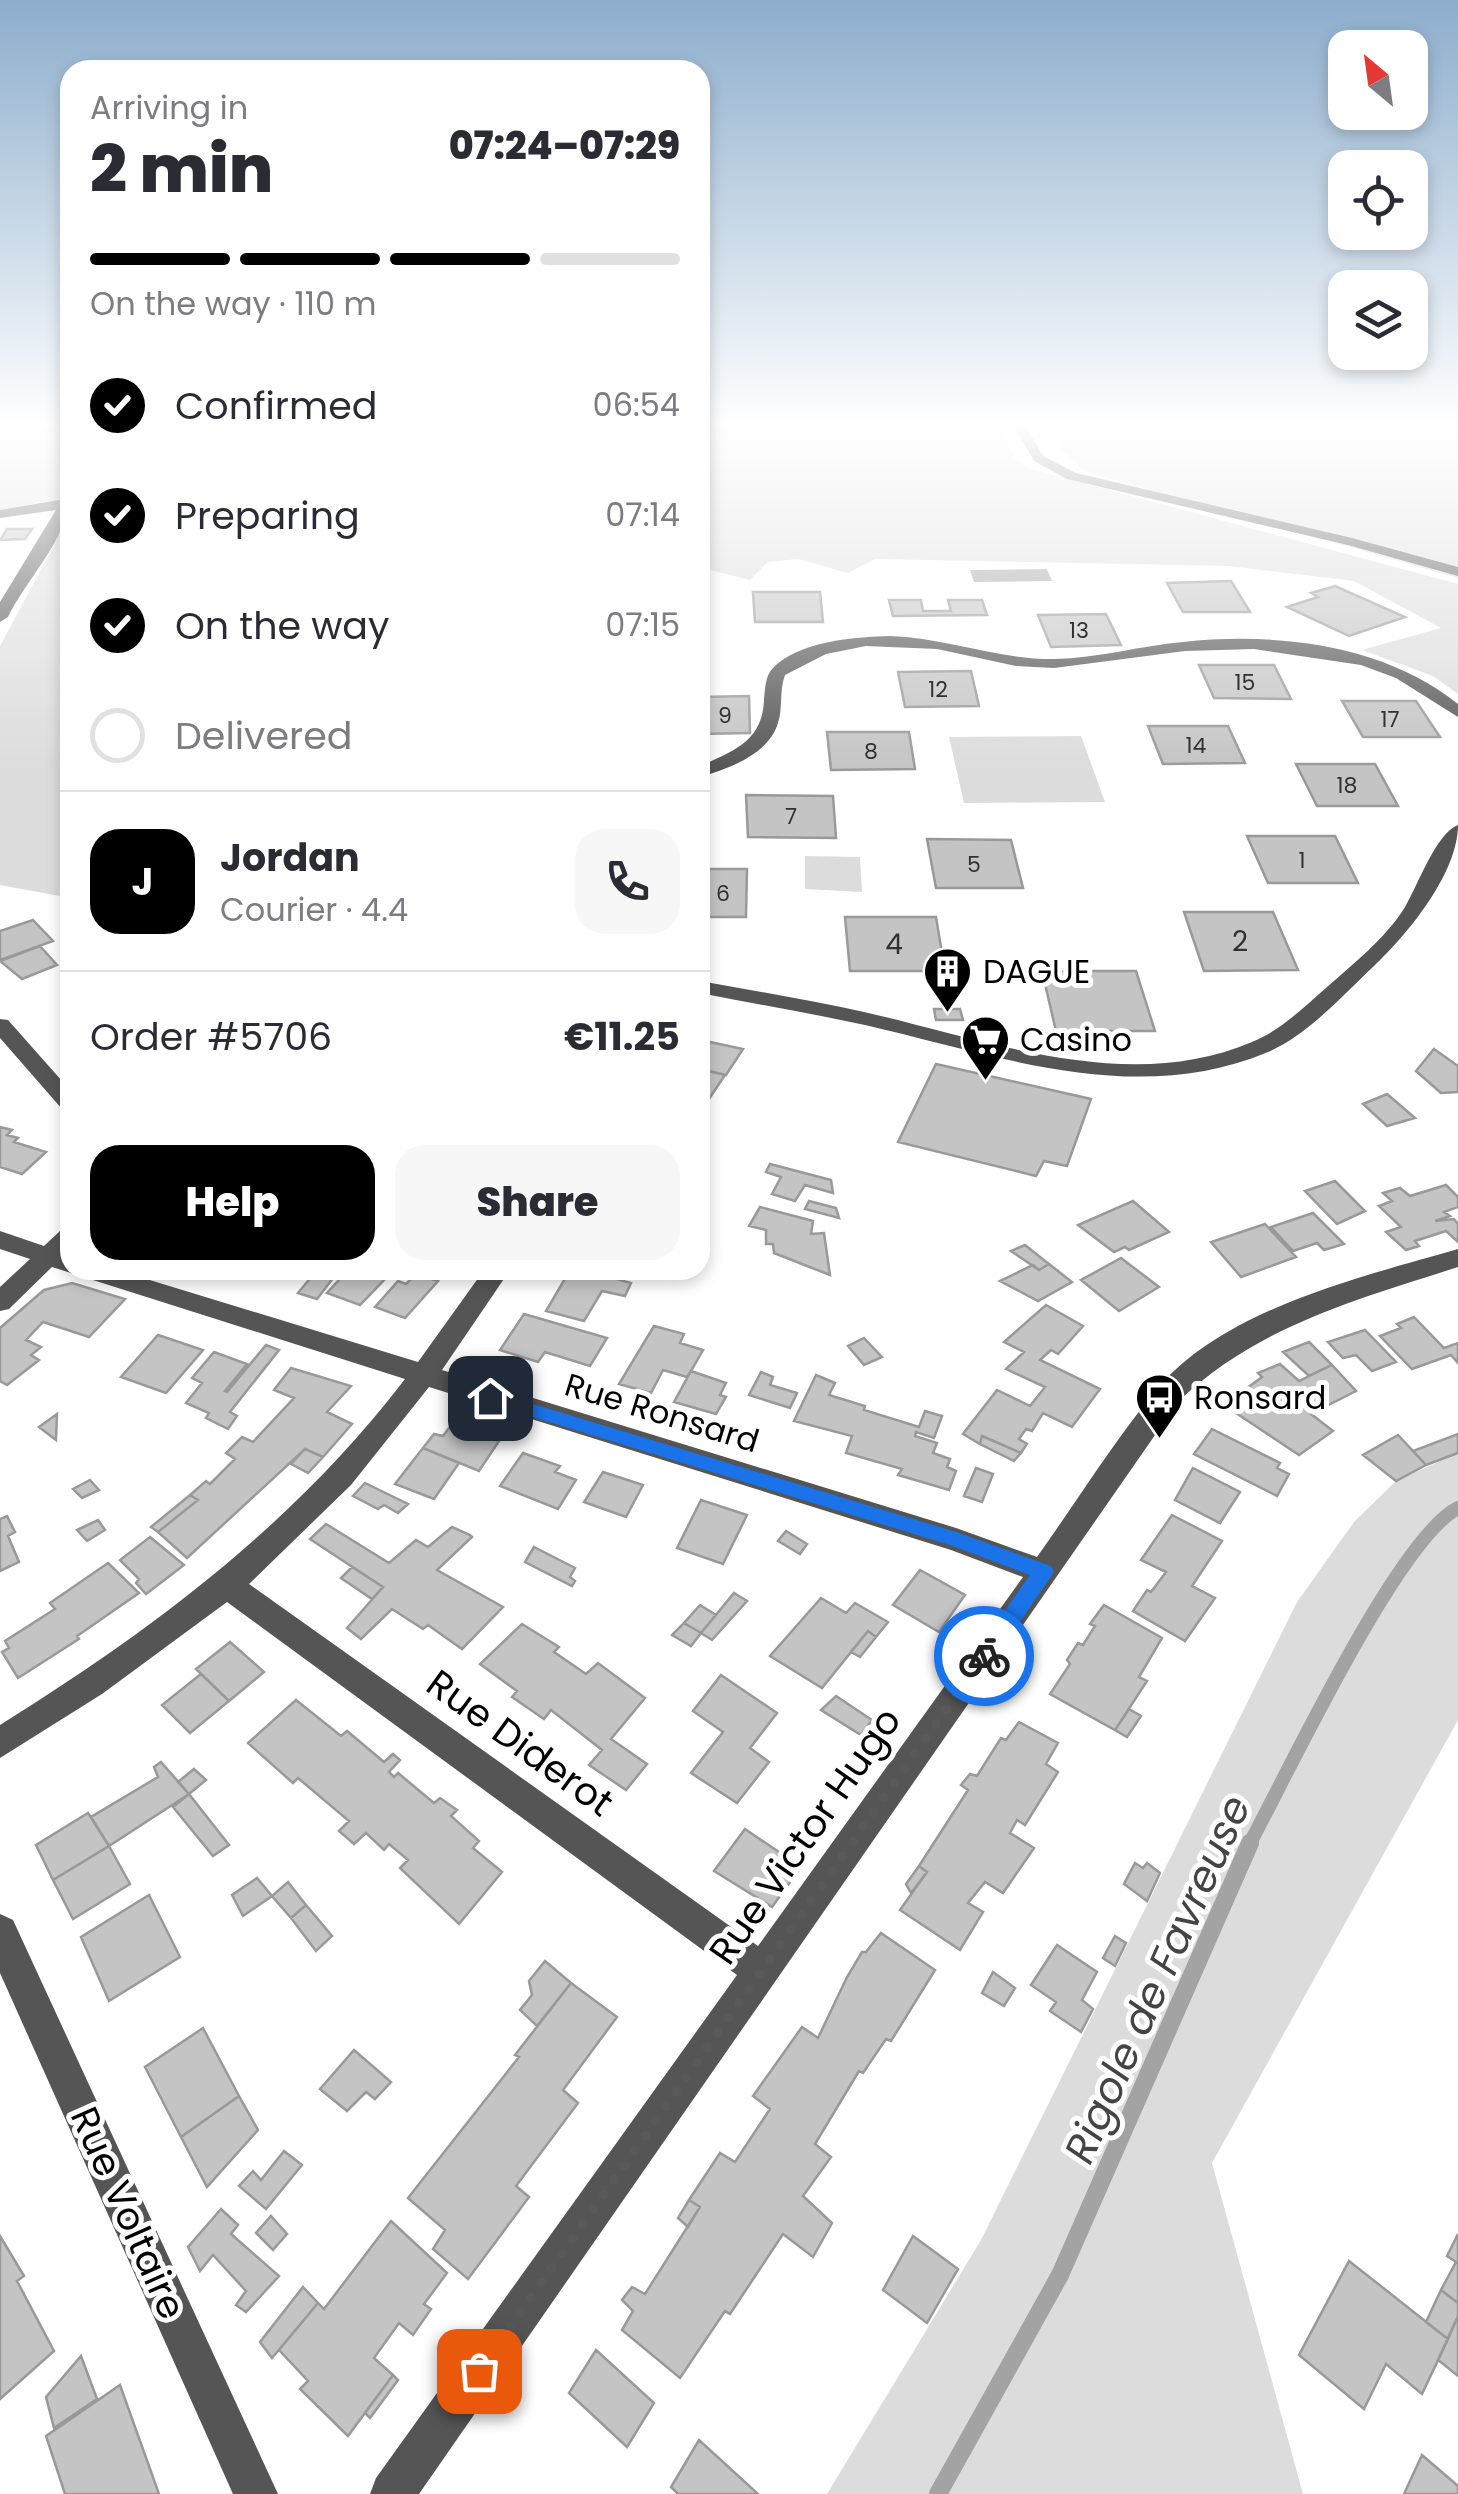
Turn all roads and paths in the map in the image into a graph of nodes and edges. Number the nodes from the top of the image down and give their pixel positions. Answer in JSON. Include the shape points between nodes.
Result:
{"nodes":[{"id":1,"x":47,"y":540,"type":"edge"},
{"id":2,"x":1345,"y":540,"type":"edge"},
{"id":3,"x":1458,"y":572,"type":"edge"},
{"id":4,"x":7,"y":586,"type":"edge"},
{"id":5,"x":0,"y":617,"type":"edge"},
{"id":6,"x":1458,"y":712,"type":"edge"},
{"id":7,"x":710,"y":767,"type":"edge"},
{"id":8,"x":1458,"y":831,"type":"edge"},
{"id":9,"x":710,"y":989,"type":"edge"},
{"id":10,"x":0,"y":1024,"type":"edge"},
{"id":11,"x":60,"y":1093,"type":"edge"},
{"id":12,"x":0,"y":1240,"type":"edge"},
{"id":13,"x":1458,"y":1258,"type":"edge"},
{"id":14,"x":60,"y":1261,"type":"edge"},
{"id":15,"x":119,"y":1280,"type":"edge"},
{"id":16,"x":490,"y":1280,"type":"edge"},
{"id":17,"x":0,"y":1302,"type":"edge"},
{"id":18,"x":423,"y":1376,"type":"junction"},
{"id":19,"x":1044,"y":1572,"type":"junction"},
{"id":20,"x":227,"y":1585,"type":"junction"},
{"id":21,"x":0,"y":1744,"type":"edge"},
{"id":22,"x":0,"y":1932,"type":"edge"},
{"id":23,"x":762,"y":1971,"type":"junction"},
{"id":24,"x":256,"y":2494,"type":"edge"},
{"id":25,"x":392,"y":2494,"type":"edge"}],
"edges":[{"from":1,"to":4,"type":"street","via":[[35,562]]},
{"from":2,"to":3,"type":"street"},
{"from":4,"to":5,"type":"street"},
{"from":6,"to":7,"type":"street","via":[[1436,693],[1376,665],[1275,646],[1191,645],[1031,663],[958,647],[861,641],[818,650],[778,672],[772,726],[763,738]]},
{"from":8,"to":9,"type":"street","via":[[1402,926],[1333,990],[1265,1045],[1173,1069],[1064,1066]]},
{"from":10,"to":11,"type":"street"},
{"from":12,"to":14,"type":"street"},
{"from":13,"to":19,"type":"street","name":"Rue Victor Hugo","via":[[1285,1316],[1221,1346],[1168,1395]]},
{"from":14,"to":17,"type":"street"},
{"from":15,"to":18,"type":"street","name":"Rue Ronsard"},
{"from":16,"to":18,"type":"street"},
{"from":18,"to":19,"type":"street","name":"Rue Ronsard"},
{"from":18,"to":20,"type":"street","via":[[339,1479]]},
{"from":19,"to":23,"type":"street","name":"Rue Victor Hugo"},
{"from":20,"to":21,"type":"street"},
{"from":20,"to":23,"type":"street","name":"Rue Diderot"},
{"from":22,"to":24,"type":"street","name":"Rue Voltaire"},
{"from":23,"to":25,"type":"street","name":"Rue Victor Hugo"}]}
